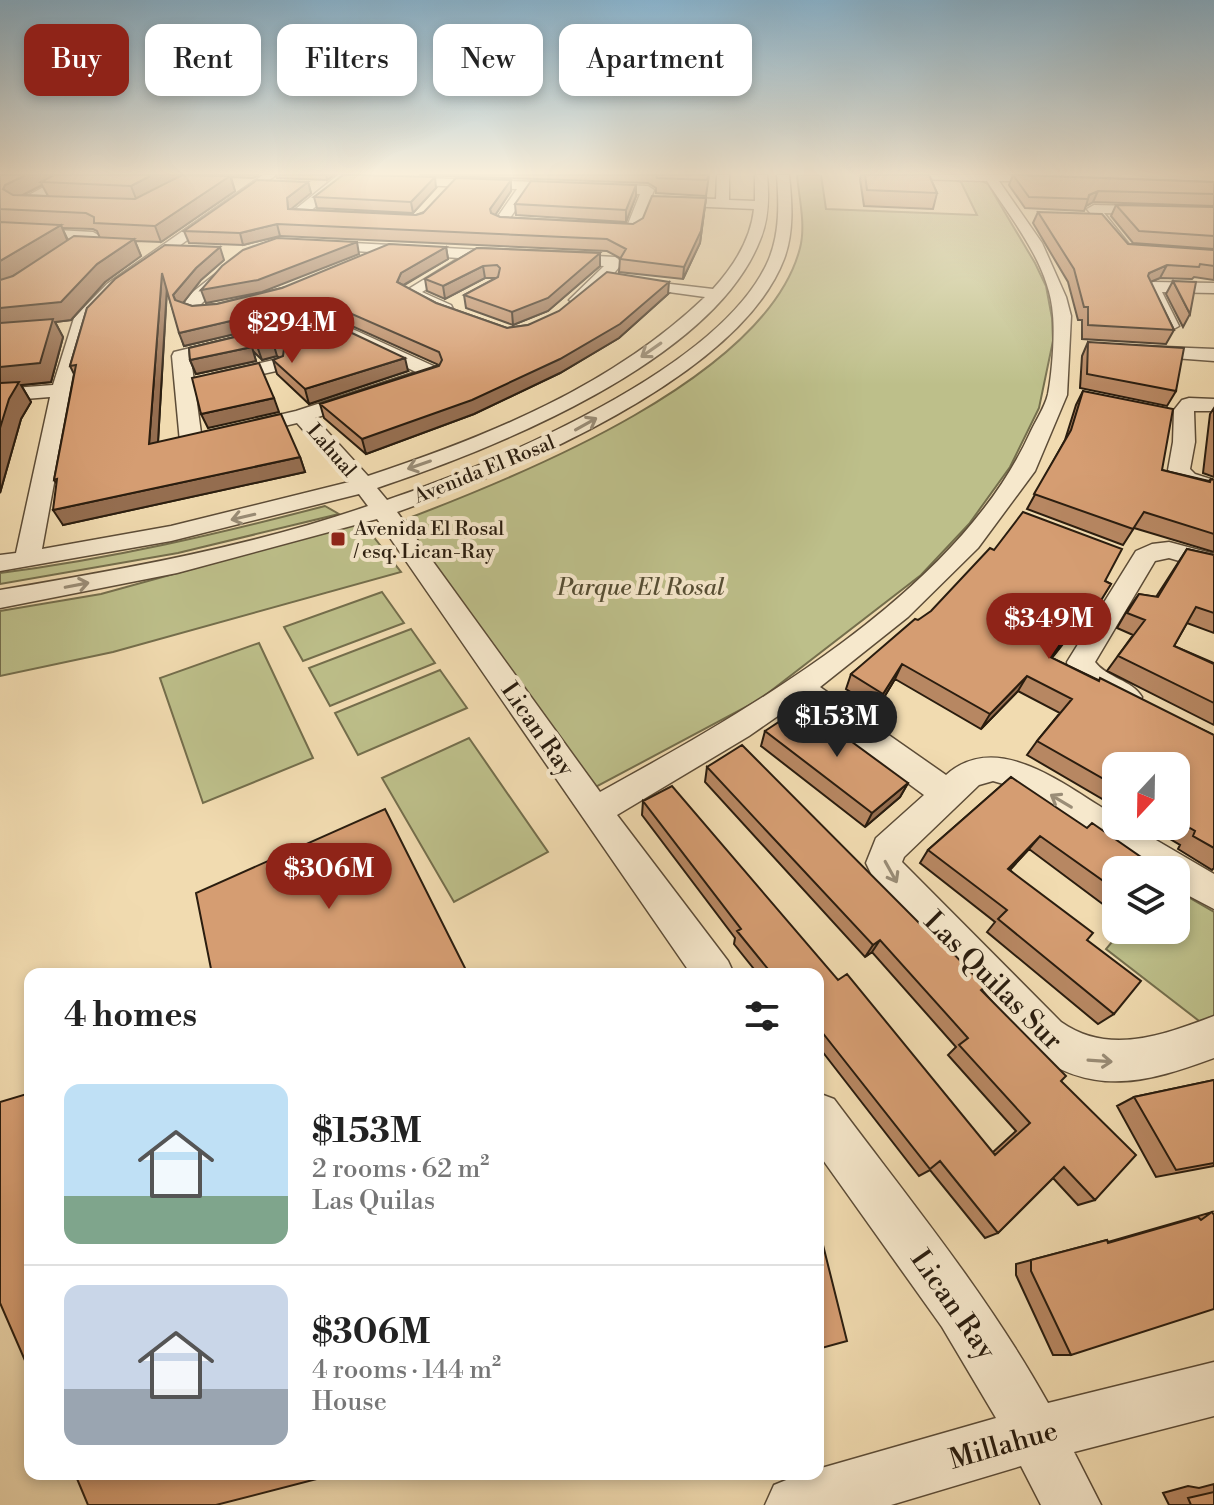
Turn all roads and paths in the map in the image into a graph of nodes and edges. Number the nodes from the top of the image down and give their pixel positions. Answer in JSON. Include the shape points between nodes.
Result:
{"nodes":[{"id":1,"x":84,"y":245,"type":"edge"},
{"id":2,"x":171,"y":245,"type":"edge"},
{"id":3,"x":319,"y":245,"type":"edge"},
{"id":4,"x":750,"y":245,"type":"edge"},
{"id":5,"x":779,"y":245,"type":"edge"},
{"id":6,"x":1037,"y":245,"type":"edge"},
{"id":7,"x":1123,"y":245,"type":"edge"},
{"id":8,"x":110,"y":247,"type":"edge"},
{"id":9,"x":138,"y":248,"type":"edge"},
{"id":10,"x":165,"y":249,"type":"junction"},
{"id":11,"x":388,"y":249,"type":"junction"},
{"id":12,"x":194,"y":251,"type":"edge"},
{"id":13,"x":221,"y":252,"type":"edge"},
{"id":14,"x":475,"y":253,"type":"junction"},
{"id":15,"x":1138,"y":253,"type":"edge"},
{"id":16,"x":741,"y":263,"type":"junction"},
{"id":17,"x":358,"y":266,"type":"edge"},
{"id":18,"x":774,"y":267,"type":"junction"},
{"id":19,"x":603,"y":277,"type":"junction"},
{"id":20,"x":1214,"y":288,"type":"edge"},
{"id":21,"x":717,"y":294,"type":"junction"},
{"id":22,"x":247,"y":302,"type":"edge"},
{"id":23,"x":454,"y":309,"type":"edge"},
{"id":24,"x":564,"y":309,"type":"edge"},
{"id":25,"x":77,"y":328,"type":"junction"},
{"id":26,"x":56,"y":330,"type":"edge"},
{"id":27,"x":677,"y":331,"type":"junction"},
{"id":28,"x":713,"y":339,"type":"junction"},
{"id":29,"x":1119,"y":349,"type":"edge"},
{"id":30,"x":1183,"y":353,"type":"junction"},
{"id":31,"x":1214,"y":355,"type":"edge"},
{"id":32,"x":278,"y":365,"type":"edge"},
{"id":33,"x":185,"y":386,"type":"junction"},
{"id":34,"x":61,"y":390,"type":"junction"},
{"id":35,"x":0,"y":395,"type":"edge"},
{"id":36,"x":1214,"y":405,"type":"edge"},
{"id":37,"x":302,"y":416,"type":"junction"},
{"id":38,"x":1214,"y":488,"type":"edge"},
{"id":39,"x":372,"y":496,"type":"junction"},
{"id":40,"x":997,"y":509,"type":"junction"},
{"id":41,"x":1026,"y":520,"type":"edge"},
{"id":42,"x":1112,"y":552,"type":"edge"},
{"id":43,"x":1148,"y":556,"type":"junction"},
{"id":44,"x":27,"y":559,"type":"junction"},
{"id":45,"x":0,"y":563,"type":"edge"},
{"id":46,"x":1214,"y":563,"type":"edge"},
{"id":47,"x":0,"y":599,"type":"edge"},
{"id":48,"x":800,"y":688,"type":"junction"},
{"id":49,"x":1149,"y":708,"type":"edge"},
{"id":50,"x":947,"y":794,"type":"junction"},
{"id":51,"x":595,"y":811,"type":"junction"},
{"id":52,"x":1153,"y":856,"type":"edge"},
{"id":53,"x":1190,"y":878,"type":"edge"},
{"id":54,"x":1214,"y":893,"type":"edge"},
{"id":55,"x":710,"y":968,"type":"edge"},
{"id":56,"x":1214,"y":1037,"type":"edge"},
{"id":57,"x":824,"y":1123,"type":"edge"},
{"id":58,"x":1214,"y":1389,"type":"edge"},
{"id":59,"x":1036,"y":1434,"type":"junction"},
{"id":60,"x":794,"y":1505,"type":"edge"},
{"id":61,"x":1072,"y":1505,"type":"edge"}],
"edges":[{"from":1,"to":8,"type":"street"},
{"from":2,"to":10,"type":"street"},
{"from":3,"to":11,"type":"street"},
{"from":4,"to":16,"type":"street","name":"Avenida El Rosal"},
{"from":5,"to":18,"type":"street","name":"Avenida El Rosal"},
{"from":6,"to":40,"type":"street","via":[[1072,346],[1070,396]]},
{"from":7,"to":15,"type":"street"},
{"from":9,"to":10,"type":"street"},
{"from":10,"to":12,"type":"street"},
{"from":10,"to":25,"type":"street","via":[[104,295]]},
{"from":11,"to":14,"type":"street"},
{"from":11,"to":17,"type":"street"},
{"from":13,"to":22,"type":"street","via":[[248,253],[195,298],[192,311]]},
{"from":14,"to":19,"type":"street","via":[[613,261]]},
{"from":14,"to":23,"type":"street","via":[[410,293]]},
{"from":16,"to":18,"type":"street"},
{"from":16,"to":21,"type":"street","name":"Avenida El Rosal"},
{"from":18,"to":28,"type":"street","name":"Avenida El Rosal","via":[[750,302]]},
{"from":19,"to":21,"type":"street"},
{"from":19,"to":24,"type":"street"},
{"from":20,"to":30,"type":"street","via":[[1152,288]]},
{"from":21,"to":27,"type":"street","name":"Avenida El Rosal"},
{"from":25,"to":26,"type":"street"},
{"from":25,"to":34,"type":"street"},
{"from":27,"to":28,"type":"street"},
{"from":27,"to":39,"type":"street","name":"Avenida El Rosal","one_way":true,"via":[[595,387],[438,459]]},
{"from":39,"to":28,"type":"street","name":"Avenida El Rosal","one_way":true,"via":[[481,473],[642,392]]},
{"from":29,"to":30,"type":"street"},
{"from":30,"to":31,"type":"street"},
{"from":32,"to":33,"type":"street"},
{"from":33,"to":37,"type":"street","via":[[191,442]]},
{"from":33,"to":37,"type":"street","via":[[181,356],[324,321],[433,373]]},
{"from":34,"to":35,"type":"street"},
{"from":34,"to":44,"type":"street"},
{"from":36,"to":38,"type":"street","via":[[1180,413],[1179,470]]},
{"from":37,"to":39,"type":"street","name":"Lahual"},
{"from":39,"to":44,"type":"street","name":"Avenida El Rosal","one_way":true},
{"from":47,"to":39,"type":"street","name":"Avenida El Rosal","one_way":true,"via":[[200,558]]},
{"from":39,"to":51,"type":"street","name":"Lican Ray"},
{"from":40,"to":41,"type":"street"},
{"from":40,"to":48,"type":"street","via":[[922,589]]},
{"from":42,"to":43,"type":"street"},
{"from":43,"to":46,"type":"street"},
{"from":43,"to":49,"type":"street","via":[[1082,657],[1084,670],[1096,681]]},
{"from":44,"to":45,"type":"street","name":"Avenida El Rosal"},
{"from":48,"to":50,"type":"street"},
{"from":48,"to":51,"type":"street"},
{"from":52,"to":50,"type":"street","name":"Las Quilas Sur","one_way":true,"via":[[1019,776],[996,756]]},
{"from":50,"to":56,"type":"street","name":"Las Quilas Sur","one_way":true,"via":[[888,849],[887,871],[1058,1047],[1080,1059],[1107,1063],[1156,1056]]},
{"from":51,"to":55,"type":"street","name":"Lican Ray"},
{"from":53,"to":54,"type":"street"},
{"from":57,"to":59,"type":"street","name":"Lican Ray","via":[[960,1309]]},
{"from":58,"to":59,"type":"street","name":"Millahue"},
{"from":59,"to":60,"type":"street","name":"Millahue"},
{"from":59,"to":61,"type":"street","name":"Lican Ray"}]}
